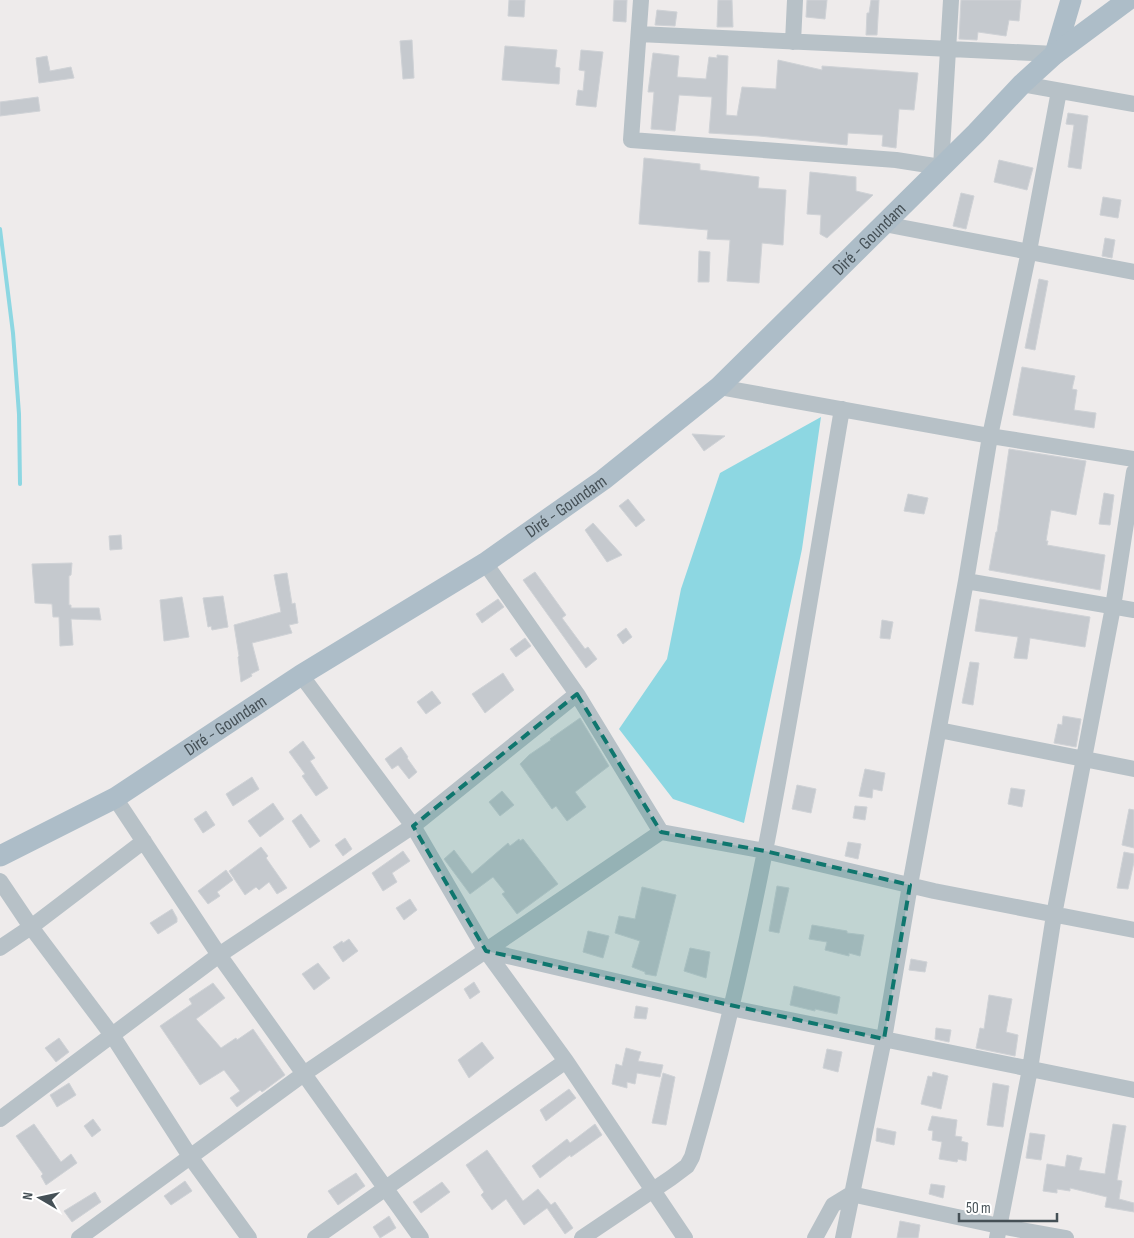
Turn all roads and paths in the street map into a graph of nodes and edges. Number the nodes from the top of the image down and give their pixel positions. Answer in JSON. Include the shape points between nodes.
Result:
{"nodes":[{"id":1,"x":641,"y":0,"type":"edge"},
{"id":2,"x":795,"y":0,"type":"edge"},
{"id":3,"x":951,"y":0,"type":"edge"},
{"id":4,"x":1071,"y":0,"type":"edge"},
{"id":5,"x":1128,"y":0,"type":"edge"},
{"id":6,"x":639,"y":34,"type":"junction"},
{"id":7,"x":792,"y":42,"type":"junction"},
{"id":8,"x":948,"y":49,"type":"junction"},
{"id":9,"x":1055,"y":54,"type":"junction"},
{"id":10,"x":1022,"y":84,"type":"junction"},
{"id":11,"x":1059,"y":91,"type":"junction"},
{"id":12,"x":1134,"y":104,"type":"edge"},
{"id":13,"x":942,"y":167,"type":"junction"},
{"id":14,"x":884,"y":224,"type":"junction"},
{"id":15,"x":1028,"y":251,"type":"junction"},
{"id":16,"x":1134,"y":272,"type":"edge"},
{"id":17,"x":719,"y":388,"type":"junction"},
{"id":18,"x":842,"y":409,"type":"junction"},
{"id":19,"x":990,"y":436,"type":"junction"},
{"id":20,"x":1134,"y":459,"type":"edge"},
{"id":21,"x":1134,"y":472,"type":"edge"},
{"id":22,"x":485,"y":563,"type":"junction"},
{"id":23,"x":966,"y":582,"type":"junction"},
{"id":24,"x":1113,"y":607,"type":"junction"},
{"id":25,"x":1134,"y":610,"type":"edge"},
{"id":26,"x":301,"y":675,"type":"junction"},
{"id":27,"x":577,"y":694,"type":"junction"},
{"id":28,"x":938,"y":730,"type":"junction"},
{"id":29,"x":1085,"y":759,"type":"junction"},
{"id":30,"x":1134,"y":769,"type":"edge"},
{"id":31,"x":115,"y":798,"type":"junction"},
{"id":32,"x":413,"y":826,"type":"junction"},
{"id":33,"x":661,"y":832,"type":"junction"},
{"id":34,"x":144,"y":841,"type":"junction"},
{"id":35,"x":765,"y":851,"type":"junction"},
{"id":36,"x":0,"y":856,"type":"edge"},
{"id":37,"x":0,"y":880,"type":"edge"},
{"id":38,"x":910,"y":885,"type":"junction"},
{"id":39,"x":1054,"y":915,"type":"junction"},
{"id":40,"x":31,"y":927,"type":"junction"},
{"id":41,"x":1134,"y":930,"type":"edge"},
{"id":42,"x":0,"y":948,"type":"edge"},
{"id":43,"x":486,"y":950,"type":"junction"},
{"id":44,"x":219,"y":955,"type":"junction"},
{"id":45,"x":731,"y":1008,"type":"junction"},
{"id":46,"x":112,"y":1035,"type":"junction"},
{"id":47,"x":884,"y":1039,"type":"junction"},
{"id":48,"x":566,"y":1061,"type":"junction"},
{"id":49,"x":1030,"y":1069,"type":"junction"},
{"id":50,"x":305,"y":1073,"type":"junction"},
{"id":51,"x":1134,"y":1090,"type":"edge"},
{"id":52,"x":0,"y":1118,"type":"edge"},
{"id":53,"x":191,"y":1158,"type":"junction"},
{"id":54,"x":386,"y":1188,"type":"junction"},
{"id":55,"x":653,"y":1191,"type":"junction"},
{"id":56,"x":851,"y":1194,"type":"junction"},
{"id":57,"x":998,"y":1232,"type":"edge"},
{"id":58,"x":79,"y":1238,"type":"edge"},
{"id":59,"x":249,"y":1238,"type":"edge"},
{"id":60,"x":315,"y":1238,"type":"edge"},
{"id":61,"x":421,"y":1238,"type":"edge"},
{"id":62,"x":582,"y":1238,"type":"edge"},
{"id":63,"x":685,"y":1238,"type":"edge"},
{"id":64,"x":815,"y":1238,"type":"edge"},
{"id":65,"x":843,"y":1238,"type":"edge"},
{"id":66,"x":1066,"y":1238,"type":"edge"}],
"edges":[{"from":1,"to":6,"type":"street"},
{"from":2,"to":7,"type":"street"},
{"from":3,"to":8,"type":"street"},
{"from":4,"to":9,"type":"main road"},
{"from":5,"to":9,"type":"main road","name":"Diré - Goundam"},
{"from":6,"to":7,"type":"street"},
{"from":6,"to":13,"type":"street","via":[[631,140],[896,160]]},
{"from":7,"to":8,"type":"street"},
{"from":8,"to":9,"type":"street"},
{"from":8,"to":13,"type":"street"},
{"from":9,"to":10,"type":"main road","name":"Diré - Goundam"},
{"from":10,"to":11,"type":"street"},
{"from":10,"to":13,"type":"main road","name":"Diré - Goundam"},
{"from":11,"to":12,"type":"street"},
{"from":11,"to":15,"type":"street"},
{"from":13,"to":14,"type":"main road","name":"Diré - Goundam"},
{"from":14,"to":15,"type":"street"},
{"from":14,"to":17,"type":"main road","name":"Diré - Goundam"},
{"from":15,"to":16,"type":"street"},
{"from":15,"to":19,"type":"street"},
{"from":17,"to":18,"type":"street"},
{"from":17,"to":22,"type":"main road","name":"Diré - Goundam","via":[[602,480]]},
{"from":18,"to":19,"type":"street"},
{"from":18,"to":35,"type":"street"},
{"from":19,"to":20,"type":"street"},
{"from":19,"to":23,"type":"street"},
{"from":21,"to":24,"type":"street"},
{"from":22,"to":26,"type":"main road","name":"Diré - Goundam"},
{"from":22,"to":27,"type":"street"},
{"from":23,"to":24,"type":"street"},
{"from":23,"to":28,"type":"street"},
{"from":24,"to":25,"type":"street"},
{"from":24,"to":29,"type":"street"},
{"from":26,"to":31,"type":"main road","name":"Diré - Goundam"},
{"from":26,"to":32,"type":"street"},
{"from":27,"to":32,"type":"street"},
{"from":27,"to":33,"type":"street"},
{"from":28,"to":29,"type":"street"},
{"from":28,"to":38,"type":"street"},
{"from":29,"to":30,"type":"street"},
{"from":29,"to":39,"type":"street"},
{"from":31,"to":34,"type":"street"},
{"from":31,"to":36,"type":"main road","name":"Diré - Goundam"},
{"from":32,"to":43,"type":"street"},
{"from":32,"to":44,"type":"street"},
{"from":33,"to":35,"type":"street"},
{"from":33,"to":43,"type":"street"},
{"from":34,"to":40,"type":"street"},
{"from":34,"to":44,"type":"street"},
{"from":35,"to":38,"type":"street"},
{"from":35,"to":45,"type":"street"},
{"from":37,"to":40,"type":"street"},
{"from":38,"to":39,"type":"street"},
{"from":38,"to":47,"type":"street"},
{"from":39,"to":41,"type":"street"},
{"from":39,"to":49,"type":"street"},
{"from":40,"to":42,"type":"street"},
{"from":40,"to":46,"type":"street"},
{"from":43,"to":45,"type":"street"},
{"from":43,"to":48,"type":"street"},
{"from":43,"to":50,"type":"street"},
{"from":44,"to":46,"type":"street"},
{"from":44,"to":50,"type":"street"},
{"from":45,"to":47,"type":"street"},
{"from":45,"to":55,"type":"street","via":[[692,1157],[686,1166]]},
{"from":46,"to":52,"type":"street"},
{"from":46,"to":53,"type":"street"},
{"from":47,"to":49,"type":"street"},
{"from":47,"to":56,"type":"street"},
{"from":48,"to":54,"type":"street"},
{"from":48,"to":55,"type":"street"},
{"from":49,"to":51,"type":"street"},
{"from":49,"to":57,"type":"street"},
{"from":50,"to":53,"type":"street"},
{"from":50,"to":54,"type":"street"},
{"from":53,"to":58,"type":"street"},
{"from":53,"to":59,"type":"street"},
{"from":54,"to":60,"type":"street"},
{"from":54,"to":61,"type":"street"},
{"from":55,"to":62,"type":"street"},
{"from":55,"to":63,"type":"street"},
{"from":56,"to":57,"type":"street"},
{"from":56,"to":64,"type":"street","via":[[833,1205]]},
{"from":56,"to":65,"type":"street"},
{"from":57,"to":66,"type":"street"}]}
